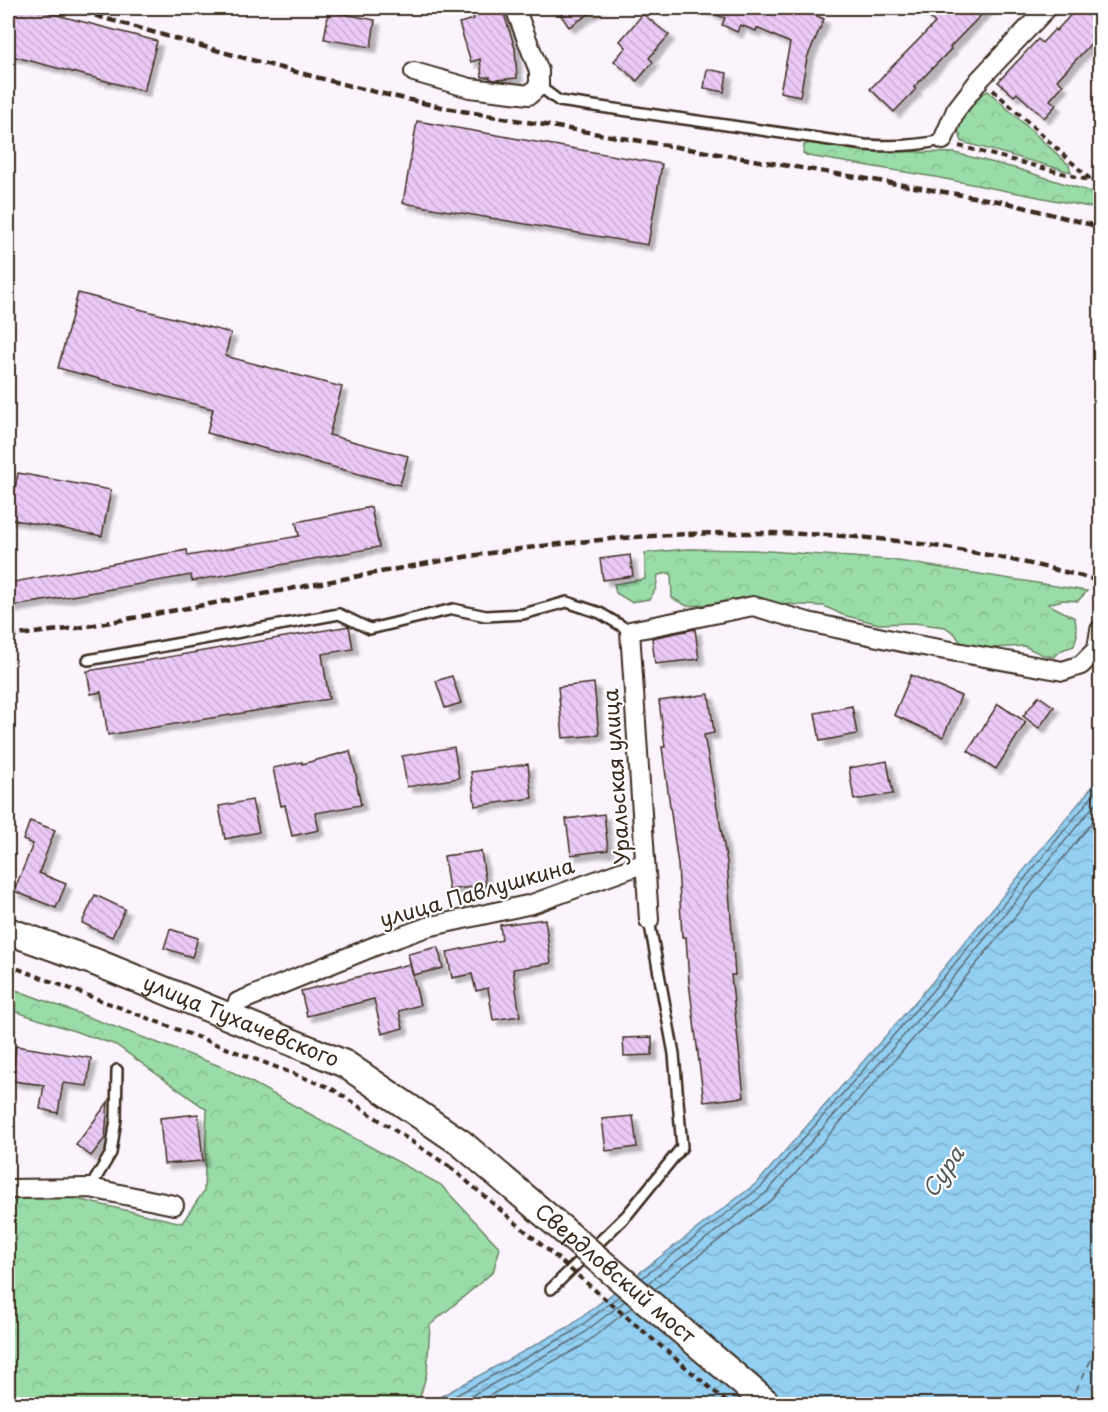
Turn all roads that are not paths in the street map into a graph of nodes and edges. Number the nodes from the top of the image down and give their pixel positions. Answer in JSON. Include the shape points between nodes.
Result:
{"nodes":[{"id":1,"x":515,"y":8,"type":"edge"},
{"id":2,"x":1047,"y":8,"type":"edge"},
{"id":3,"x":414,"y":72,"type":"dead end"},
{"id":4,"x":539,"y":79,"type":"junction"},
{"id":5,"x":943,"y":140,"type":"joint"},
{"id":6,"x":1101,"y":630,"type":"edge"},
{"id":7,"x":630,"y":631,"type":"junction"},
{"id":8,"x":88,"y":660,"type":"dead end"},
{"id":9,"x":645,"y":863,"type":"junction"},
{"id":10,"x":649,"y":920,"type":"joint"},
{"id":11,"x":8,"y":931,"type":"edge"},
{"id":12,"x":232,"y":1018,"type":"junction"},
{"id":13,"x":117,"y":1070,"type":"dead end"},
{"id":14,"x":461,"y":1143,"type":"joint"},
{"id":15,"x":90,"y":1188,"type":"junction"},
{"id":16,"x":8,"y":1189,"type":"edge"},
{"id":17,"x":174,"y":1205,"type":"dead end"},
{"id":18,"x":551,"y":1289,"type":"dead end"},
{"id":19,"x":768,"y":1404,"type":"edge"}],
"edges":[{"from":1,"to":4,"type":"street"},
{"from":2,"to":5,"type":"street","via":[[980,79],[956,110]]},
{"from":3,"to":4,"type":"street","via":[[470,88],[529,95]]},
{"from":4,"to":5,"type":"lane","via":[[559,101],[865,146],[903,147]]},
{"from":6,"to":7,"type":"street","via":[[1097,649],[1081,665],[1063,670],[906,644],[753,606]]},
{"from":7,"to":8,"type":"lane","via":[[600,613],[567,602],[523,614],[486,616],[453,609],[369,629],[339,614]]},
{"from":7,"to":9,"type":"street","name":"Уральская улица"},
{"from":9,"to":10,"type":"street","name":"Уральская улица"},
{"from":9,"to":12,"type":"street","name":"улица Павлушкина","via":[[532,904],[428,927],[380,944],[238,1002]]},
{"from":10,"to":18,"type":"lane","via":[[674,1054],[682,1147],[627,1215]]},
{"from":11,"to":12,"type":"main road","name":"улица Тухачевского"},
{"from":12,"to":14,"type":"main road","name":"улица Тухачевского","via":[[345,1064]]},
{"from":13,"to":15,"type":"lane","via":[[111,1153]]},
{"from":14,"to":19,"type":"main road","name":"Свердловский мост","bridge":true},
{"from":15,"to":16,"type":"street"},
{"from":15,"to":17,"type":"street"}]}
